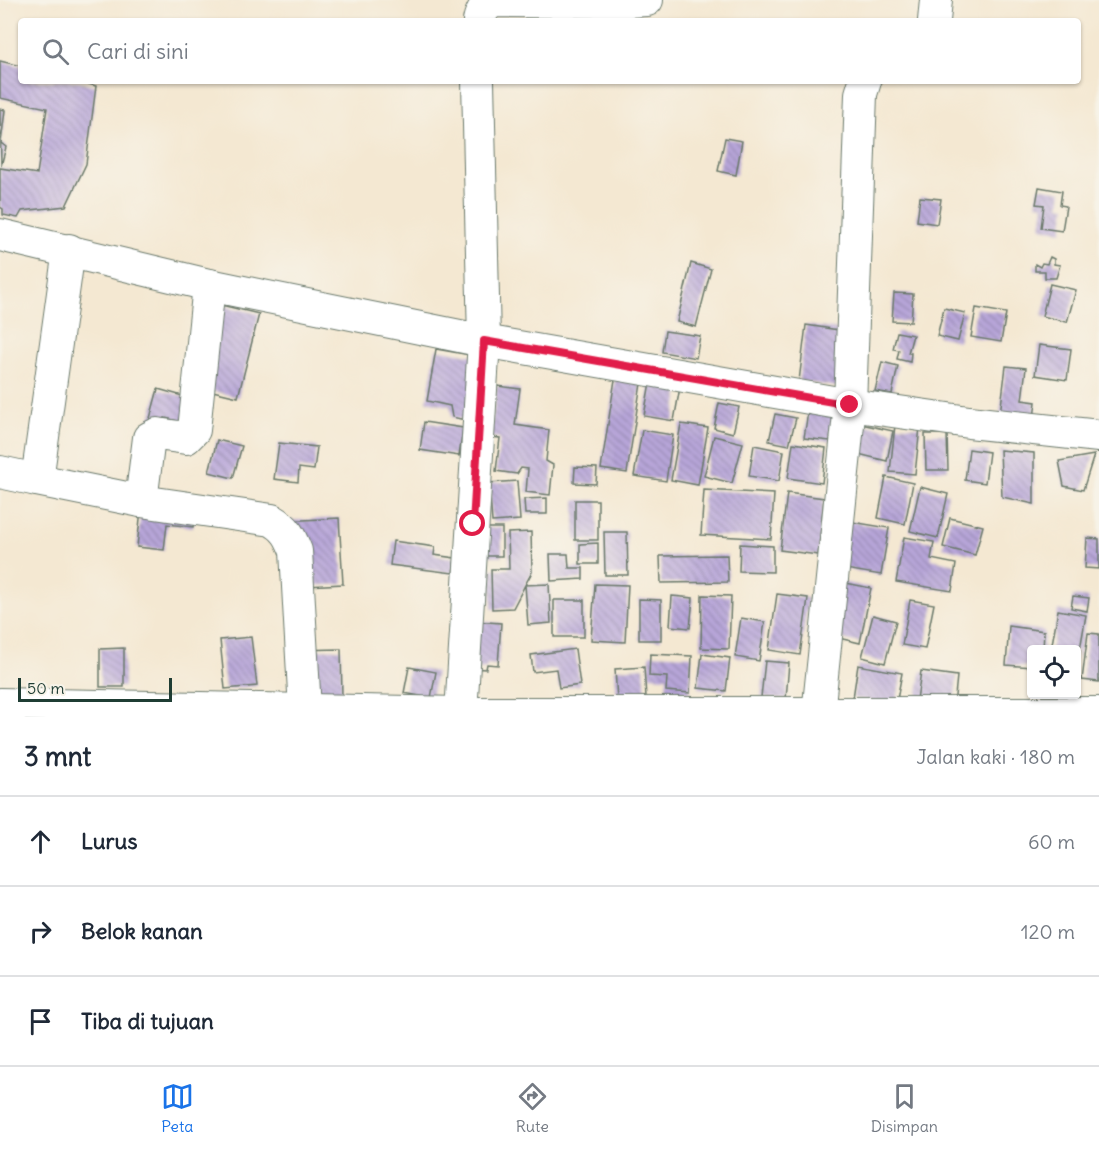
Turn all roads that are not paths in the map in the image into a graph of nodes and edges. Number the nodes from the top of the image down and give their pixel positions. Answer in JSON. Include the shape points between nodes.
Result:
{"nodes":[{"id":1,"x":647,"y":0,"type":"edge"},
{"id":2,"x":936,"y":0,"type":"edge"},
{"id":3,"x":480,"y":18,"type":"edge"},
{"id":4,"x":934,"y":18,"type":"edge"},
{"id":5,"x":478,"y":84,"type":"edge"},
{"id":6,"x":864,"y":84,"type":"edge"},
{"id":7,"x":0,"y":235,"type":"edge"},
{"id":8,"x":69,"y":250,"type":"junction"},
{"id":9,"x":209,"y":285,"type":"junction"},
{"id":10,"x":484,"y":341,"type":"junction"},
{"id":11,"x":850,"y":405,"type":"junction"},
{"id":12,"x":1099,"y":436,"type":"edge"},
{"id":13,"x":0,"y":472,"type":"edge"},
{"id":14,"x":37,"y":480,"type":"junction"},
{"id":15,"x":141,"y":501,"type":"junction"},
{"id":16,"x":0,"y":704,"type":"edge"},
{"id":17,"x":305,"y":710,"type":"junction"},
{"id":18,"x":1099,"y":712,"type":"edge"},
{"id":19,"x":460,"y":713,"type":"junction"},
{"id":20,"x":818,"y":714,"type":"junction"}],
"edges":[{"from":1,"to":3,"type":"street","via":[[497,1],[486,7]]},
{"from":2,"to":4,"type":"street"},
{"from":5,"to":10,"type":"street"},
{"from":6,"to":11,"type":"street"},
{"from":7,"to":8,"type":"street"},
{"from":8,"to":9,"type":"street"},
{"from":8,"to":14,"type":"street"},
{"from":9,"to":10,"type":"street"},
{"from":9,"to":15,"type":"street","via":[[194,430],[186,438],[157,434],[149,438]]},
{"from":10,"to":11,"type":"street"},
{"from":10,"to":19,"type":"street"},
{"from":11,"to":12,"type":"street"},
{"from":11,"to":20,"type":"street"},
{"from":13,"to":14,"type":"street"},
{"from":14,"to":15,"type":"street"},
{"from":15,"to":17,"type":"street","via":[[272,520],[284,527],[296,551]]},
{"from":16,"to":17,"type":"street"},
{"from":17,"to":19,"type":"street"},
{"from":18,"to":20,"type":"street"},
{"from":19,"to":20,"type":"street"}]}
